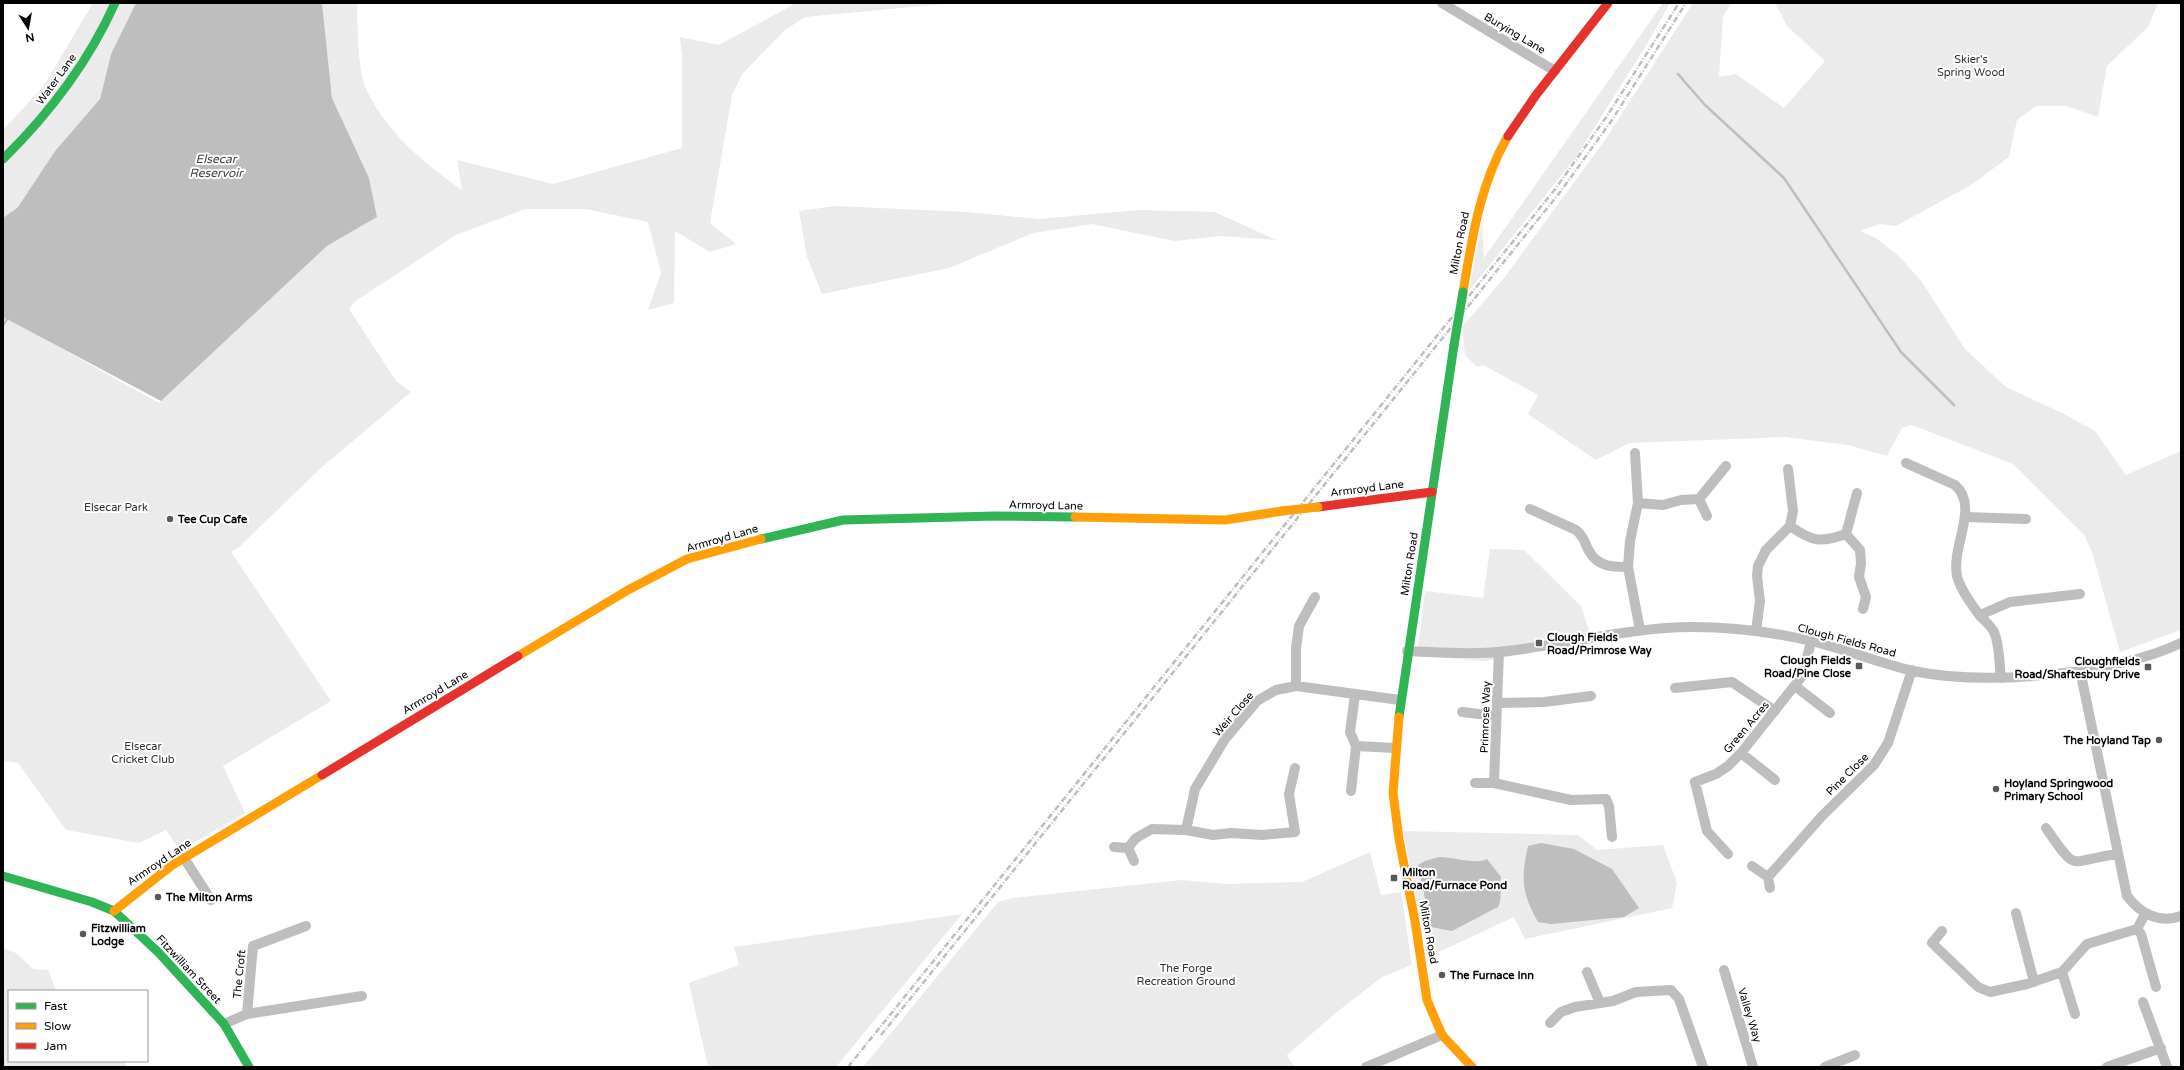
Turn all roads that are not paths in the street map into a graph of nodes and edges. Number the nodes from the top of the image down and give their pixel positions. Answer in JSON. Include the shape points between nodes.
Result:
{"nodes":[{"id":1,"x":115,"y":3,"type":"edge"},
{"id":2,"x":1442,"y":3,"type":"edge"},
{"id":3,"x":1608,"y":3,"type":"edge"},
{"id":4,"x":1555,"y":71,"type":"junction"},
{"id":5,"x":3,"y":159,"type":"edge"},
{"id":6,"x":1635,"y":453,"type":"dead end"},
{"id":7,"x":1906,"y":463,"type":"dead end"},
{"id":8,"x":1726,"y":466,"type":"dead end"},
{"id":9,"x":1788,"y":469,"type":"dead end"},
{"id":10,"x":1432,"y":492,"type":"junction"},
{"id":11,"x":1858,"y":493,"type":"dead end"},
{"id":12,"x":1699,"y":499,"type":"junction"},
{"id":13,"x":1638,"y":503,"type":"junction"},
{"id":14,"x":1530,"y":509,"type":"dead end"},
{"id":15,"x":1707,"y":516,"type":"dead end"},
{"id":16,"x":1966,"y":517,"type":"junction"},
{"id":17,"x":2026,"y":519,"type":"dead end"},
{"id":18,"x":1790,"y":526,"type":"junction"},
{"id":19,"x":1846,"y":534,"type":"junction"},
{"id":20,"x":1628,"y":567,"type":"junction"},
{"id":21,"x":2080,"y":594,"type":"dead end"},
{"id":22,"x":1315,"y":597,"type":"dead end"},
{"id":23,"x":1863,"y":609,"type":"dead end"},
{"id":24,"x":1980,"y":615,"type":"junction"},
{"id":25,"x":1640,"y":630,"type":"junction"},
{"id":26,"x":1756,"y":631,"type":"junction"},
{"id":27,"x":1811,"y":641,"type":"junction"},
{"id":28,"x":2181,"y":643,"type":"edge"},
{"id":29,"x":1407,"y":651,"type":"junction"},
{"id":30,"x":1499,"y":652,"type":"junction"},
{"id":31,"x":1912,"y":670,"type":"junction"},
{"id":32,"x":2080,"y":670,"type":"junction"},
{"id":33,"x":2001,"y":678,"type":"junction"},
{"id":34,"x":1296,"y":686,"type":"junction"},
{"id":35,"x":1795,"y":686,"type":"junction"},
{"id":36,"x":1675,"y":688,"type":"dead end"},
{"id":37,"x":1355,"y":695,"type":"junction"},
{"id":38,"x":1591,"y":696,"type":"dead end"},
{"id":39,"x":1400,"y":700,"type":"junction"},
{"id":40,"x":1498,"y":703,"type":"junction"},
{"id":41,"x":1775,"y":711,"type":"junction"},
{"id":42,"x":1462,"y":712,"type":"dead end"},
{"id":43,"x":1830,"y":713,"type":"dead end"},
{"id":44,"x":1496,"y":716,"type":"junction"},
{"id":45,"x":1356,"y":746,"type":"junction"},
{"id":46,"x":1395,"y":748,"type":"junction"},
{"id":47,"x":1742,"y":753,"type":"junction"},
{"id":48,"x":1295,"y":768,"type":"dead end"},
{"id":49,"x":1775,"y":780,"type":"dead end"},
{"id":50,"x":1475,"y":783,"type":"dead end"},
{"id":51,"x":1494,"y":784,"type":"junction"},
{"id":52,"x":1351,"y":790,"type":"dead end"},
{"id":53,"x":2046,"y":828,"type":"dead end"},
{"id":54,"x":1186,"y":830,"type":"junction"},
{"id":55,"x":1612,"y":837,"type":"dead end"},
{"id":56,"x":1114,"y":847,"type":"dead end"},
{"id":57,"x":1128,"y":848,"type":"junction"},
{"id":58,"x":1728,"y":854,"type":"dead end"},
{"id":59,"x":2117,"y":854,"type":"junction"},
{"id":60,"x":184,"y":858,"type":"junction"},
{"id":61,"x":1134,"y":861,"type":"dead end"},
{"id":62,"x":1752,"y":866,"type":"dead end"},
{"id":63,"x":3,"y":876,"type":"edge"},
{"id":64,"x":1768,"y":877,"type":"junction"},
{"id":65,"x":1770,"y":888,"type":"dead end"},
{"id":66,"x":211,"y":900,"type":"dead end"},
{"id":67,"x":114,"y":911,"type":"junction"},
{"id":68,"x":2016,"y":913,"type":"dead end"},
{"id":69,"x":2146,"y":914,"type":"junction"},
{"id":70,"x":2181,"y":916,"type":"edge"},
{"id":71,"x":306,"y":926,"type":"dead end"},
{"id":72,"x":2137,"y":929,"type":"junction"},
{"id":73,"x":1942,"y":931,"type":"dead end"},
{"id":74,"x":1724,"y":970,"type":"dead end"},
{"id":75,"x":1587,"y":972,"type":"dead end"},
{"id":76,"x":2062,"y":972,"type":"junction"},
{"id":77,"x":2034,"y":982,"type":"junction"},
{"id":78,"x":2156,"y":987,"type":"dead end"},
{"id":79,"x":362,"y":996,"type":"dead end"},
{"id":80,"x":2143,"y":1002,"type":"dead end"},
{"id":81,"x":1600,"y":1003,"type":"junction"},
{"id":82,"x":247,"y":1014,"type":"junction"},
{"id":83,"x":2075,"y":1014,"type":"dead end"},
{"id":84,"x":1550,"y":1023,"type":"dead end"},
{"id":85,"x":224,"y":1024,"type":"junction"},
{"id":86,"x":1442,"y":1035,"type":"junction"},
{"id":87,"x":2161,"y":1048,"type":"junction"},
{"id":88,"x":1855,"y":1055,"type":"dead end"},
{"id":89,"x":249,"y":1067,"type":"edge"},
{"id":90,"x":1366,"y":1067,"type":"edge"},
{"id":91,"x":1472,"y":1067,"type":"edge"},
{"id":92,"x":1704,"y":1067,"type":"edge"},
{"id":93,"x":1753,"y":1067,"type":"edge"},
{"id":94,"x":1825,"y":1067,"type":"edge"},
{"id":95,"x":2107,"y":1067,"type":"edge"},
{"id":96,"x":2167,"y":1067,"type":"edge"}],
"edges":[{"from":1,"to":5,"type":"street","name":"Water Lane","via":[[104,29],[80,69],[43,116]]},
{"from":2,"to":4,"type":"street","name":"Burying Lane"},
{"from":3,"to":4,"type":"street","name":"Milton Road"},
{"from":4,"to":10,"type":"street","name":"Milton Road","bridge":true,"via":[[1532,100],[1498,154],[1478,209]]},
{"from":6,"to":13,"type":"street"},
{"from":7,"to":16,"type":"street","via":[[1955,485],[1964,498]]},
{"from":8,"to":12,"type":"street"},
{"from":9,"to":18,"type":"street","via":[[1793,511]]},
{"from":10,"to":29,"type":"street","name":"Milton Road"},
{"from":10,"to":60,"type":"street","name":"Armroyd Lane","bridge":true,"via":[[1224,520],[995,516],[843,520],[687,559],[628,590]]},
{"from":11,"to":19,"type":"street"},
{"from":12,"to":13,"type":"street","via":[[1662,505]]},
{"from":12,"to":15,"type":"street"},
{"from":13,"to":20,"type":"street","via":[[1630,541]]},
{"from":14,"to":20,"type":"street","via":[[1582,534],[1589,551],[1599,563]]},
{"from":16,"to":17,"type":"street"},
{"from":16,"to":24,"type":"street","via":[[1956,555],[1957,576]]},
{"from":18,"to":19,"type":"street","via":[[1802,534],[1821,540]]},
{"from":18,"to":26,"type":"street","via":[[1766,550],[1758,566],[1760,601]]},
{"from":19,"to":23,"type":"street","via":[[1860,550],[1859,577],[1866,597]]},
{"from":20,"to":25,"type":"street"},
{"from":21,"to":24,"type":"street","via":[[2010,602]]},
{"from":22,"to":34,"type":"street","via":[[1299,626]]},
{"from":24,"to":33,"type":"street","via":[[1995,634]]},
{"from":25,"to":26,"type":"street","name":"Clough Fields Road","via":[[1694,627]]},
{"from":25,"to":30,"type":"street","name":"Clough Fields Road"},
{"from":26,"to":27,"type":"street","name":"Clough Fields Road"},
{"from":27,"to":31,"type":"street","name":"Clough Fields Road"},
{"from":27,"to":35,"type":"street","name":"Green Acres","via":[[1803,676]]},
{"from":28,"to":32,"type":"street","name":"Clough Fields Road","via":[[2146,656]]},
{"from":29,"to":30,"type":"street","name":"Clough Fields Road","via":[[1477,654]]},
{"from":29,"to":39,"type":"street","name":"Milton Road"},
{"from":30,"to":40,"type":"street","name":"Primrose Way"},
{"from":31,"to":33,"type":"street","name":"Clough Fields Road","via":[[1949,677]]},
{"from":31,"to":64,"type":"street","name":"Pine Close","via":[[1888,744],[1874,765],[1822,816]]},
{"from":32,"to":33,"type":"street","name":"Clough Fields Road"},
{"from":32,"to":59,"type":"street"},
{"from":34,"to":37,"type":"street","name":"Weir Close"},
{"from":34,"to":54,"type":"street","name":"Weir Close","via":[[1276,690],[1257,700],[1225,739],[1195,789]]},
{"from":35,"to":41,"type":"street","name":"Green Acres"},
{"from":35,"to":43,"type":"street"},
{"from":36,"to":41,"type":"street","via":[[1732,682]]},
{"from":37,"to":39,"type":"street","name":"Weir Close"},
{"from":37,"to":45,"type":"street","via":[[1350,732]]},
{"from":38,"to":40,"type":"street","via":[[1544,702]]},
{"from":39,"to":46,"type":"street","name":"Milton Road"},
{"from":40,"to":44,"type":"street","name":"Primrose Way"},
{"from":41,"to":47,"type":"street","name":"Green Acres"},
{"from":42,"to":44,"type":"street"},
{"from":44,"to":51,"type":"street","name":"Primrose Way"},
{"from":45,"to":46,"type":"street"},
{"from":45,"to":52,"type":"street"},
{"from":46,"to":86,"type":"street","name":"Milton Road","via":[[1392,793],[1398,839],[1416,921],[1427,1000]]},
{"from":47,"to":49,"type":"street"},
{"from":47,"to":58,"type":"street","name":"Green Acres","via":[[1716,774],[1695,782],[1707,831]]},
{"from":48,"to":54,"type":"street","via":[[1289,794],[1296,832],[1213,835]]},
{"from":50,"to":51,"type":"street"},
{"from":51,"to":55,"type":"street","via":[[1571,800],[1606,799]]},
{"from":53,"to":59,"type":"street","via":[[2067,858],[2074,862]]},
{"from":54,"to":57,"type":"street","via":[[1152,829],[1136,838]]},
{"from":56,"to":57,"type":"street"},
{"from":57,"to":61,"type":"street"},
{"from":59,"to":69,"type":"street","via":[[2127,896],[2134,906]]},
{"from":60,"to":66,"type":"street"},
{"from":60,"to":67,"type":"street","name":"Armroyd Lane","via":[[137,891]]},
{"from":62,"to":64,"type":"street"},
{"from":63,"to":67,"type":"street","name":"Fitzwilliam Street"},
{"from":64,"to":65,"type":"street"},
{"from":67,"to":85,"type":"street","name":"Fitzwilliam Street","via":[[158,952]]},
{"from":68,"to":77,"type":"street"},
{"from":69,"to":70,"type":"street","via":[[2174,919]]},
{"from":69,"to":72,"type":"street"},
{"from":71,"to":82,"type":"street","name":"The Croft","via":[[253,946]]},
{"from":72,"to":76,"type":"street","via":[[2087,944]]},
{"from":72,"to":78,"type":"street","via":[[2141,934]]},
{"from":73,"to":77,"type":"street","via":[[1932,943],[1978,987],[1990,992]]},
{"from":74,"to":93,"type":"street","name":"Valley Way"},
{"from":75,"to":81,"type":"street"},
{"from":76,"to":77,"type":"street"},
{"from":76,"to":83,"type":"street"},
{"from":79,"to":82,"type":"street","name":"The Croft"},
{"from":80,"to":87,"type":"street"},
{"from":81,"to":84,"type":"street","via":[[1561,1012]]},
{"from":81,"to":92,"type":"street","via":[[1636,992],[1671,990],[1679,999]]},
{"from":82,"to":85,"type":"street","name":"The Croft"},
{"from":85,"to":89,"type":"street","name":"Fitzwilliam Street"},
{"from":86,"to":90,"type":"street"},
{"from":86,"to":91,"type":"street","name":"Milton Road"},
{"from":87,"to":95,"type":"street"},
{"from":87,"to":96,"type":"street"},
{"from":88,"to":94,"type":"street"}]}
